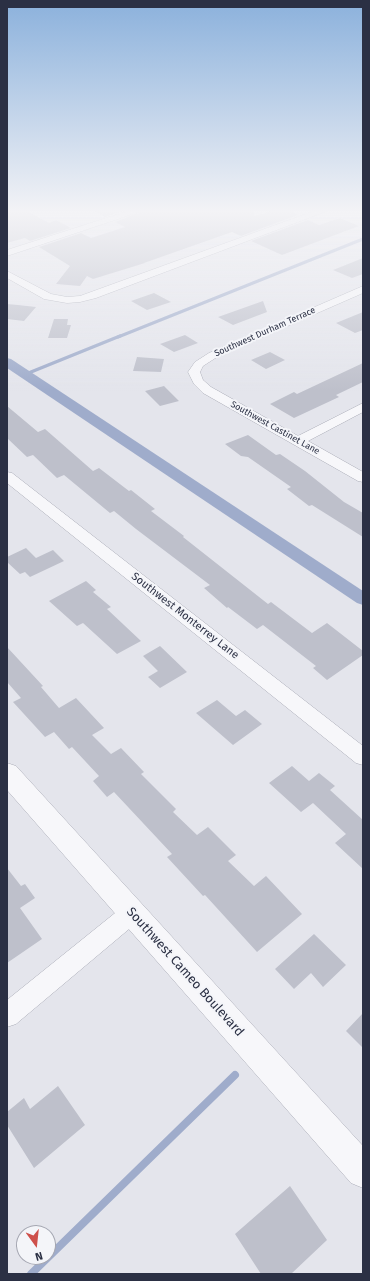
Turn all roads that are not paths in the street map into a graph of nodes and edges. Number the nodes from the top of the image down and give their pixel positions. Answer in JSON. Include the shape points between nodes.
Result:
{"nodes":[{"id":1,"x":161,"y":271,"type":"edge"},
{"id":2,"x":7,"y":274,"type":"edge"},
{"id":3,"x":363,"y":289,"type":"edge"},
{"id":4,"x":194,"y":372,"type":"joint"},
{"id":5,"x":363,"y":407,"type":"edge"},
{"id":6,"x":299,"y":441,"type":"junction"},
{"id":7,"x":7,"y":476,"type":"edge"},
{"id":8,"x":363,"y":478,"type":"edge"},
{"id":9,"x":363,"y":756,"type":"edge"},
{"id":10,"x":7,"y":773,"type":"edge"},
{"id":11,"x":133,"y":912,"type":"junction"},
{"id":12,"x":7,"y":1015,"type":"edge"},
{"id":13,"x":363,"y":1171,"type":"edge"}],
"edges":[{"from":1,"to":2,"type":"street","via":[[92,296],[67,300],[48,297]]},
{"from":3,"to":4,"type":"street","name":"Southwest Durham Terrace","via":[[213,355],[198,364]]},
{"from":4,"to":6,"type":"street","name":"Southwest Castinet Lane","via":[[198,382],[207,390]]},
{"from":5,"to":6,"type":"street"},
{"from":6,"to":8,"type":"street","name":"Southwest Castinet Lane"},
{"from":7,"to":9,"type":"street","name":"Southwest Monterrey Lane"},
{"from":10,"to":11,"type":"street","name":"Southwest Cameo Boulevard"},
{"from":11,"to":12,"type":"street"},
{"from":11,"to":13,"type":"street","name":"Southwest Cameo Boulevard"}]}
